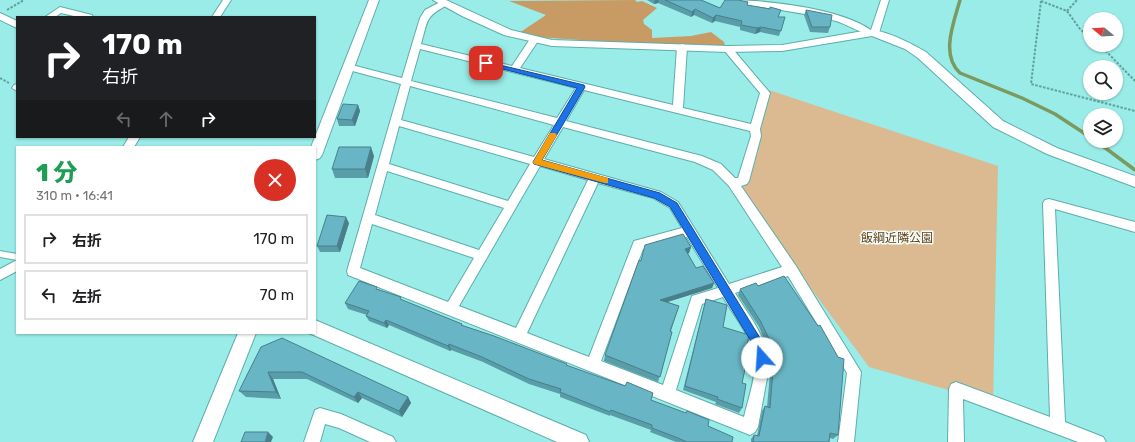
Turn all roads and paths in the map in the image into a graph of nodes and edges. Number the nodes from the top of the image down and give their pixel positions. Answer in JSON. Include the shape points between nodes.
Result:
{"nodes":[{"id":1,"x":24,"y":0,"type":"edge"},
{"id":2,"x":227,"y":0,"type":"edge"},
{"id":3,"x":374,"y":0,"type":"edge"},
{"id":4,"x":732,"y":0,"type":"edge"},
{"id":5,"x":885,"y":0,"type":"edge"},
{"id":6,"x":1040,"y":0,"type":"edge"},
{"id":7,"x":1077,"y":0,"type":"edge"},
{"id":8,"x":441,"y":1,"type":"edge"},
{"id":9,"x":1067,"y":11,"type":"junction"},
{"id":10,"x":2,"y":14,"type":"edge"},
{"id":11,"x":51,"y":16,"type":"edge"},
{"id":12,"x":85,"y":16,"type":"edge"},
{"id":13,"x":217,"y":16,"type":"edge"},
{"id":14,"x":16,"y":23,"type":"edge"},
{"id":15,"x":1083,"y":32,"type":"edge"},
{"id":16,"x":871,"y":33,"type":"junction"},
{"id":17,"x":533,"y":41,"type":"junction"},
{"id":18,"x":416,"y":45,"type":"junction"},
{"id":19,"x":682,"y":47,"type":"junction"},
{"id":20,"x":728,"y":49,"type":"junction"},
{"id":21,"x":1109,"y":52,"type":"edge"},
{"id":22,"x":348,"y":67,"type":"junction"},
{"id":23,"x":514,"y":70,"type":"junction"},
{"id":24,"x":1135,"y":81,"type":"edge"},
{"id":25,"x":406,"y":82,"type":"junction"},
{"id":26,"x":581,"y":87,"type":"junction"},
{"id":27,"x":678,"y":110,"type":"junction"},
{"id":28,"x":1135,"y":111,"type":"edge"},
{"id":29,"x":396,"y":122,"type":"junction"},
{"id":30,"x":560,"y":122,"type":"junction"},
{"id":31,"x":755,"y":129,"type":"junction"},
{"id":32,"x":316,"y":152,"type":"edge"},
{"id":33,"x":537,"y":162,"type":"junction"},
{"id":34,"x":383,"y":166,"type":"junction"},
{"id":35,"x":594,"y":178,"type":"junction"},
{"id":36,"x":1135,"y":182,"type":"edge"},
{"id":37,"x":733,"y":183,"type":"junction"},
{"id":38,"x":511,"y":206,"type":"junction"},
{"id":39,"x":369,"y":218,"type":"junction"},
{"id":40,"x":1135,"y":227,"type":"edge"},
{"id":41,"x":690,"y":231,"type":"junction"},
{"id":42,"x":0,"y":254,"type":"edge"},
{"id":43,"x":482,"y":256,"type":"junction"},
{"id":44,"x":16,"y":257,"type":"edge"},
{"id":45,"x":16,"y":266,"type":"edge"},
{"id":46,"x":791,"y":270,"type":"junction"},
{"id":47,"x":0,"y":275,"type":"edge"},
{"id":48,"x":725,"y":290,"type":"junction"},
{"id":49,"x":450,"y":310,"type":"junction"},
{"id":50,"x":316,"y":328,"type":"edge"},
{"id":51,"x":246,"y":334,"type":"edge"},
{"id":52,"x":519,"y":336,"type":"junction"},
{"id":53,"x":593,"y":365,"type":"junction"},
{"id":54,"x":668,"y":394,"type":"junction"},
{"id":55,"x":1058,"y":427,"type":"junction"},
{"id":56,"x":203,"y":442,"type":"edge"},
{"id":57,"x":312,"y":442,"type":"edge"},
{"id":58,"x":388,"y":442,"type":"edge"},
{"id":59,"x":579,"y":442,"type":"edge"},
{"id":60,"x":846,"y":442,"type":"edge"},
{"id":61,"x":956,"y":442,"type":"edge"},
{"id":62,"x":1098,"y":442,"type":"edge"}],
"edges":[{"from":1,"to":10,"type":"path"},
{"from":2,"to":13,"type":"street"},
{"from":3,"to":22,"type":"street"},
{"from":4,"to":16,"type":"street","via":[[831,17],[864,27]]},
{"from":5,"to":16,"type":"street"},
{"from":6,"to":9,"type":"path"},
{"from":6,"to":28,"type":"path","via":[[1031,84]]},
{"from":7,"to":9,"type":"path"},
{"from":8,"to":17,"type":"street","via":[[504,32]]},
{"from":8,"to":18,"type":"street","via":[[424,18]]},
{"from":9,"to":15,"type":"path"},
{"from":10,"to":14,"type":"street"},
{"from":11,"to":12,"type":"street","via":[[60,10]]},
{"from":16,"to":20,"type":"street","via":[[782,48]]},
{"from":16,"to":36,"type":"street","via":[[902,44],[922,55],[998,124],[1019,136]]},
{"from":17,"to":19,"type":"street"},
{"from":17,"to":23,"type":"street"},
{"from":18,"to":23,"type":"street"},
{"from":18,"to":25,"type":"street"},
{"from":19,"to":20,"type":"street"},
{"from":19,"to":27,"type":"street"},
{"from":20,"to":31,"type":"street","via":[[765,93]]},
{"from":21,"to":24,"type":"path","via":[[1112,59]]},
{"from":22,"to":25,"type":"street"},
{"from":22,"to":32,"type":"street"},
{"from":23,"to":26,"type":"street"},
{"from":25,"to":29,"type":"street"},
{"from":25,"to":30,"type":"street"},
{"from":26,"to":27,"type":"street"},
{"from":26,"to":30,"type":"street"},
{"from":27,"to":31,"type":"street"},
{"from":29,"to":33,"type":"street"},
{"from":29,"to":34,"type":"street"},
{"from":30,"to":33,"type":"street"},
{"from":30,"to":37,"type":"street","via":[[698,159],[717,167]]},
{"from":31,"to":37,"type":"street","via":[[756,136],[743,181]]},
{"from":33,"to":35,"type":"street"},
{"from":33,"to":38,"type":"street"},
{"from":34,"to":38,"type":"street"},
{"from":34,"to":39,"type":"street"},
{"from":35,"to":41,"type":"street","via":[[662,197],[674,205]]},
{"from":35,"to":52,"type":"street"},
{"from":37,"to":46,"type":"street"},
{"from":38,"to":43,"type":"street"},
{"from":39,"to":43,"type":"street"},
{"from":39,"to":49,"type":"street","via":[[354,271]]},
{"from":40,"to":55,"type":"street","via":[[1049,203]]},
{"from":41,"to":48,"type":"street"},
{"from":41,"to":53,"type":"street","via":[[638,245]]},
{"from":42,"to":44,"type":"lane"},
{"from":43,"to":49,"type":"street"},
{"from":45,"to":47,"type":"street"},
{"from":46,"to":48,"type":"street"},
{"from":46,"to":60,"type":"street","via":[[854,372]]},
{"from":48,"to":54,"type":"street","via":[[697,300]]},
{"from":48,"to":54,"type":"street","via":[[757,341],[762,358],[750,427]]},
{"from":49,"to":52,"type":"street"},
{"from":50,"to":59,"type":"street"},
{"from":51,"to":56,"type":"street"},
{"from":52,"to":53,"type":"street"},
{"from":53,"to":54,"type":"street"},
{"from":55,"to":61,"type":"street","via":[[956,390]]},
{"from":55,"to":62,"type":"street"},
{"from":57,"to":58,"type":"street","via":[[320,415],[341,421]]}]}
